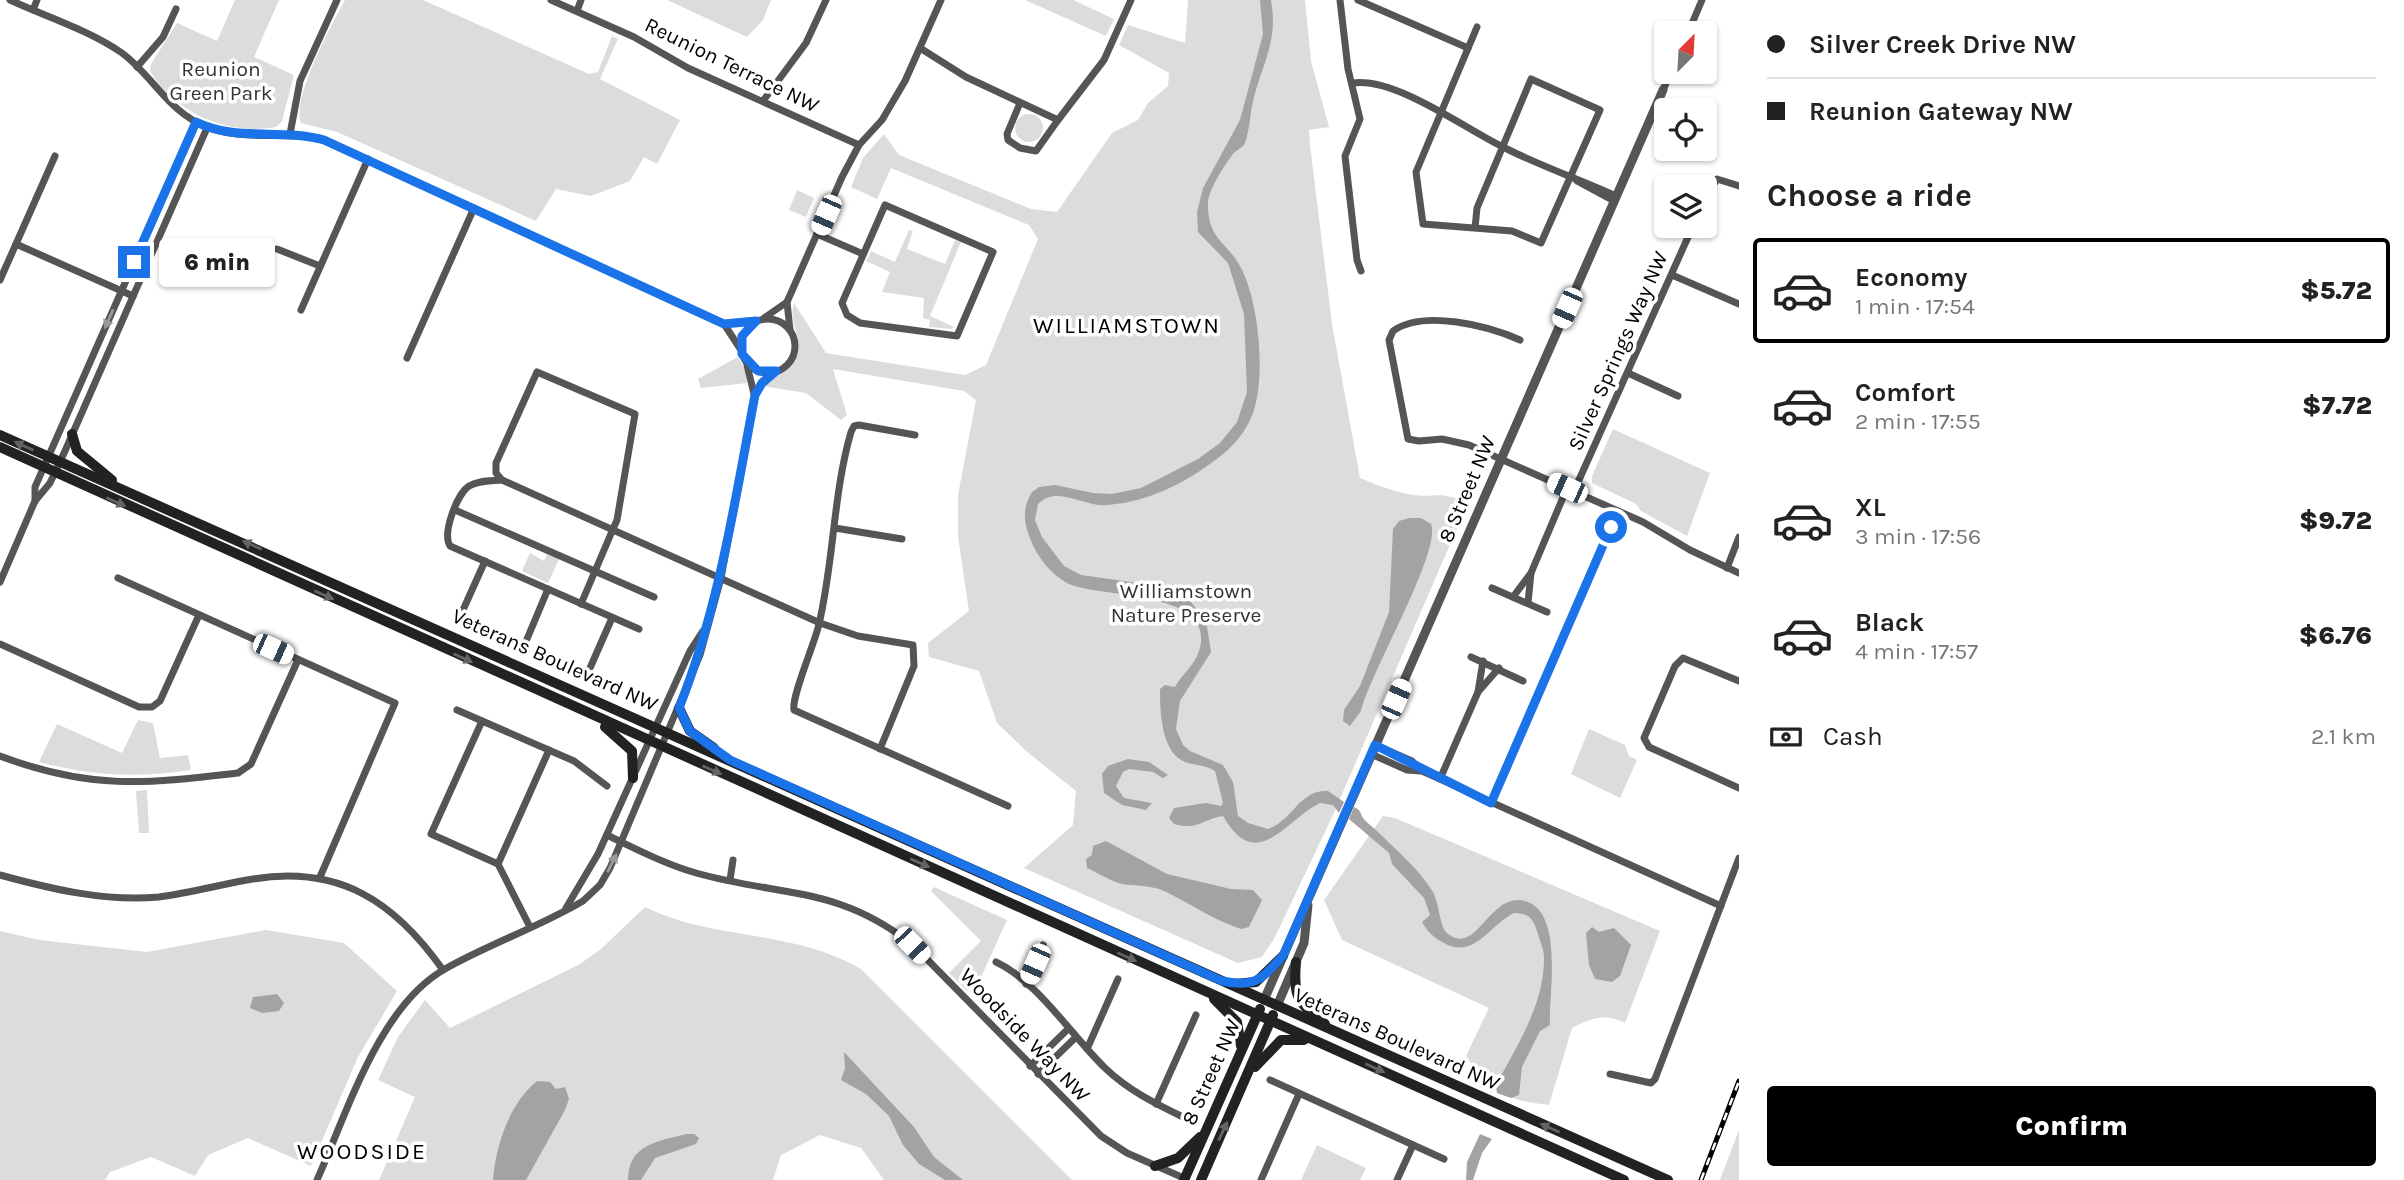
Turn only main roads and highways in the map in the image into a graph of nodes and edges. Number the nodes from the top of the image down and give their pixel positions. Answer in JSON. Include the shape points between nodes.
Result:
{"nodes":[{"id":1,"x":72,"y":434,"type":"road end"},
{"id":2,"x":0,"y":435,"type":"edge"},
{"id":3,"x":0,"y":447,"type":"edge"},
{"id":4,"x":134,"y":495,"type":"junction"},
{"id":5,"x":679,"y":708,"type":"road end"},
{"id":6,"x":586,"y":713,"type":"junction"},
{"id":7,"x":730,"y":760,"type":"junction"},
{"id":8,"x":634,"y":778,"type":"road end"},
{"id":9,"x":1283,"y":956,"type":"road end"},
{"id":10,"x":1296,"y":962,"type":"road end"},
{"id":11,"x":1222,"y":981,"type":"junction"},
{"id":12,"x":1207,"y":992,"type":"junction"},
{"id":13,"x":1264,"y":1000,"type":"junction"},
{"id":14,"x":1276,"y":1006,"type":"junction"},
{"id":15,"x":1257,"y":1015,"type":"junction"},
{"id":16,"x":1270,"y":1021,"type":"junction"},
{"id":17,"x":1338,"y":1034,"type":"junction"},
{"id":18,"x":1315,"y":1041,"type":"junction"},
{"id":19,"x":1241,"y":1051,"type":"junction"},
{"id":20,"x":1247,"y":1077,"type":"junction"},
{"id":21,"x":1206,"y":1130,"type":"junction"},
{"id":22,"x":1155,"y":1166,"type":"road end"},
{"id":23,"x":1185,"y":1180,"type":"edge"},
{"id":24,"x":1201,"y":1180,"type":"edge"},
{"id":25,"x":1624,"y":1180,"type":"edge"},
{"id":26,"x":1668,"y":1180,"type":"edge"}],
"edges":[{"from":1,"to":4,"type":"main road","via":[[82,457]]},
{"from":4,"to":2,"type":"main road","name":"Veterans Boulevard NW","one_way":true},
{"from":3,"to":6,"type":"main road","name":"Veterans Boulevard NW","one_way":true},
{"from":7,"to":4,"type":"main road","name":"Veterans Boulevard NW","one_way":true},
{"from":5,"to":7,"type":"main road","via":[[690,731]]},
{"from":6,"to":8,"type":"main road","via":[[632,751]]},
{"from":6,"to":12,"type":"main road","name":"Veterans Boulevard NW","one_way":true},
{"from":7,"to":11,"type":"main road","name":"Veterans Boulevard NW"},
{"from":9,"to":11,"type":"main road","via":[[1256,982]]},
{"from":10,"to":17,"type":"main road","via":[[1297,998]]},
{"from":11,"to":13,"type":"main road","name":"Veterans Boulevard NW"},
{"from":12,"to":15,"type":"main road","name":"Veterans Boulevard NW"},
{"from":12,"to":19,"type":"main road","via":[[1237,1022]]},
{"from":13,"to":14,"type":"main road","name":"Veterans Boulevard NW"},
{"from":13,"to":15,"type":"main road","name":"8 Street NW"},
{"from":14,"to":16,"type":"main road","name":"8 Street NW"},
{"from":14,"to":17,"type":"main road","name":"Veterans Boulevard NW"},
{"from":15,"to":16,"type":"main road","name":"Veterans Boulevard NW"},
{"from":15,"to":19,"type":"main road","name":"8 Street NW"},
{"from":16,"to":18,"type":"main road","name":"Veterans Boulevard NW"},
{"from":16,"to":20,"type":"main road","name":"8 Street NW"},
{"from":26,"to":17,"type":"main road","name":"Veterans Boulevard NW","one_way":true},
{"from":18,"to":20,"type":"main road","via":[[1281,1040]]},
{"from":18,"to":25,"type":"main road","name":"Veterans Boulevard NW","one_way":true},
{"from":19,"to":21,"type":"main road","name":"8 Street NW"},
{"from":24,"to":20,"type":"main road","name":"8 Street NW","one_way":true},
{"from":21,"to":22,"type":"main road","via":[[1178,1158]]},
{"from":21,"to":23,"type":"main road","name":"8 Street NW"}]}
